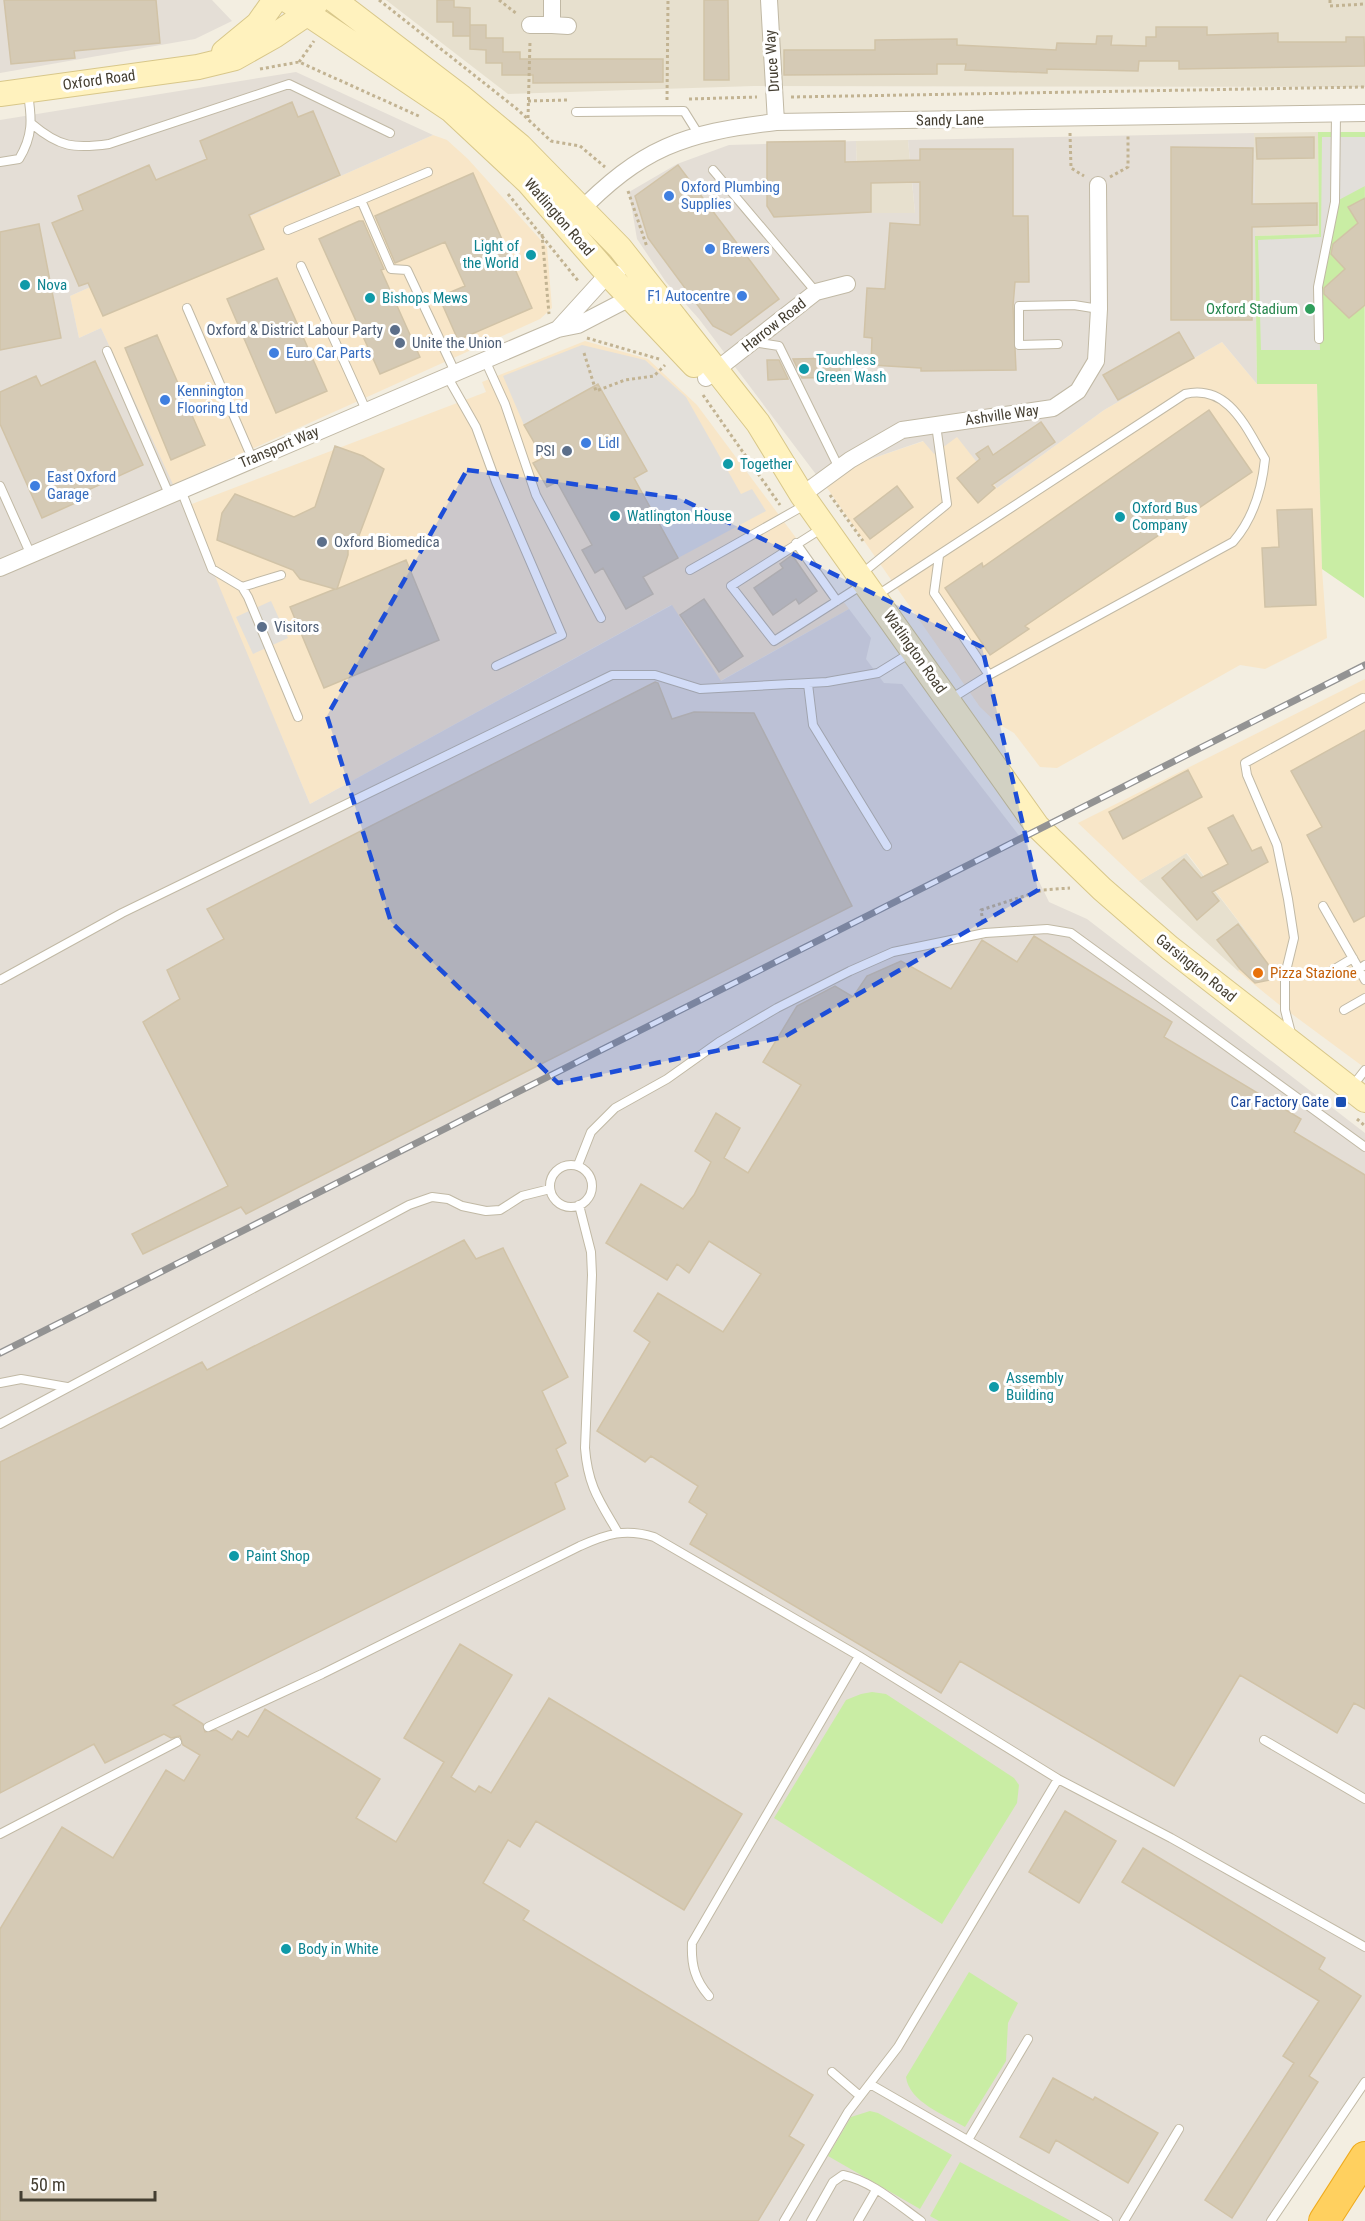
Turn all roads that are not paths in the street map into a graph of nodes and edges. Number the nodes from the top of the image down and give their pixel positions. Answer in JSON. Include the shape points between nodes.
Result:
{"nodes":[{"id":1,"x":275,"y":0,"type":"edge"},
{"id":2,"x":287,"y":0,"type":"edge"},
{"id":3,"x":334,"y":0,"type":"edge"},
{"id":4,"x":552,"y":0,"type":"edge"},
{"id":5,"x":769,"y":0,"type":"edge"},
{"id":6,"x":313,"y":7,"type":"edge"},
{"id":7,"x":531,"y":25,"type":"road end"},
{"id":8,"x":198,"y":66,"type":"junction"},
{"id":9,"x":28,"y":90,"type":"junction"},
{"id":10,"x":0,"y":94,"type":"edge"},
{"id":11,"x":576,"y":112,"type":"dead end"},
{"id":12,"x":1365,"y":113,"type":"edge"},
{"id":13,"x":1336,"y":114,"type":"junction"},
{"id":14,"x":776,"y":122,"type":"junction"},
{"id":15,"x":32,"y":124,"type":"junction"},
{"id":16,"x":390,"y":133,"type":"dead end"},
{"id":17,"x":699,"y":135,"type":"junction"},
{"id":18,"x":0,"y":162,"type":"edge"},
{"id":19,"x":713,"y":170,"type":"dead end"},
{"id":20,"x":428,"y":172,"type":"dead end"},
{"id":21,"x":1098,"y":185,"type":"road end"},
{"id":22,"x":361,"y":200,"type":"junction"},
{"id":23,"x":574,"y":217,"type":"junction"},
{"id":24,"x":288,"y":230,"type":"dead end"},
{"id":25,"x":301,"y":266,"type":"dead end"},
{"id":26,"x":608,"y":274,"type":"junction"},
{"id":27,"x":641,"y":274,"type":"junction"},
{"id":28,"x":847,"y":284,"type":"dead end"},
{"id":29,"x":816,"y":292,"type":"junction"},
{"id":30,"x":630,"y":298,"type":"junction"},
{"id":31,"x":187,"y":308,"type":"dead end"},
{"id":32,"x":1099,"y":309,"type":"junction"},
{"id":33,"x":558,"y":329,"type":"junction"},
{"id":34,"x":1319,"y":339,"type":"dead end"},
{"id":35,"x":752,"y":342,"type":"junction"},
{"id":36,"x":1058,"y":344,"type":"dead end"},
{"id":37,"x":107,"y":351,"type":"dead end"},
{"id":38,"x":485,"y":360,"type":"junction"},
{"id":39,"x":451,"y":374,"type":"junction"},
{"id":40,"x":711,"y":374,"type":"junction"},
{"id":41,"x":366,"y":410,"type":"junction"},
{"id":42,"x":936,"y":425,"type":"junction"},
{"id":43,"x":252,"y":458,"type":"junction"},
{"id":44,"x":839,"y":468,"type":"junction"},
{"id":45,"x":0,"y":486,"type":"edge"},
{"id":46,"x":175,"y":492,"type":"junction"},
{"id":47,"x":801,"y":492,"type":"junction"},
{"id":48,"x":825,"y":526,"type":"junction"},
{"id":49,"x":796,"y":543,"type":"junction"},
{"id":50,"x":31,"y":555,"type":"junction"},
{"id":51,"x":939,"y":556,"type":"junction"},
{"id":52,"x":0,"y":568,"type":"edge"},
{"id":53,"x":690,"y":570,"type":"dead end"},
{"id":54,"x":281,"y":575,"type":"dead end"},
{"id":55,"x":867,"y":585,"type":"junction"},
{"id":56,"x":242,"y":587,"type":"junction"},
{"id":57,"x":837,"y":601,"type":"junction"},
{"id":58,"x":601,"y":618,"type":"dead end"},
{"id":59,"x":914,"y":651,"type":"junction"},
{"id":60,"x":496,"y":666,"type":"dead end"},
{"id":61,"x":989,"y":675,"type":"junction"},
{"id":62,"x":808,"y":684,"type":"junction"},
{"id":63,"x":1363,"y":698,"type":"dead end"},
{"id":64,"x":948,"y":701,"type":"junction"},
{"id":65,"x":298,"y":717,"type":"dead end"},
{"id":66,"x":1037,"y":826,"type":"joint"},
{"id":67,"x":887,"y":846,"type":"dead end"},
{"id":68,"x":1323,"y":906,"type":"dead end"},
{"id":69,"x":1353,"y":958,"type":"junction"},
{"id":70,"x":1362,"y":967,"type":"edge"},
{"id":71,"x":1333,"y":970,"type":"dead end"},
{"id":72,"x":0,"y":980,"type":"edge"},
{"id":73,"x":1365,"y":980,"type":"edge"},
{"id":74,"x":1365,"y":998,"type":"edge"},
{"id":75,"x":1344,"y":1010,"type":"dead end"},
{"id":76,"x":1293,"y":1044,"type":"junction"},
{"id":77,"x":1360,"y":1086,"type":"edge"},
{"id":78,"x":1365,"y":1147,"type":"edge"},
{"id":79,"x":578,"y":1166,"type":"junction"},
{"id":80,"x":550,"y":1189,"type":"junction"},
{"id":81,"x":579,"y":1205,"type":"junction"},
{"id":82,"x":0,"y":1383,"type":"edge"},
{"id":83,"x":67,"y":1387,"type":"junction"},
{"id":84,"x":0,"y":1424,"type":"edge"},
{"id":85,"x":617,"y":1531,"type":"junction"},
{"id":86,"x":859,"y":1656,"type":"junction"},
{"id":87,"x":208,"y":1727,"type":"dead end"},
{"id":88,"x":1264,"y":1740,"type":"dead end"},
{"id":89,"x":177,"y":1742,"type":"dead end"},
{"id":90,"x":1058,"y":1779,"type":"junction"},
{"id":91,"x":1365,"y":1799,"type":"edge"},
{"id":92,"x":0,"y":1834,"type":"edge"},
{"id":93,"x":1365,"y":1947,"type":"edge"},
{"id":94,"x":710,"y":1996,"type":"dead end"},
{"id":95,"x":1028,"y":2039,"type":"dead end"},
{"id":96,"x":832,"y":2072,"type":"dead end"},
{"id":97,"x":1365,"y":2082,"type":"edge"},
{"id":98,"x":870,"y":2084,"type":"junction"},
{"id":99,"x":860,"y":2096,"type":"junction"},
{"id":100,"x":1179,"y":2129,"type":"dead end"},
{"id":101,"x":968,"y":2140,"type":"junction"},
{"id":102,"x":1365,"y":2157,"type":"edge"},
{"id":103,"x":876,"y":2190,"type":"junction"},
{"id":104,"x":1365,"y":2193,"type":"edge"},
{"id":105,"x":784,"y":2221,"type":"edge"},
{"id":106,"x":811,"y":2221,"type":"edge"},
{"id":107,"x":858,"y":2221,"type":"edge"},
{"id":108,"x":921,"y":2221,"type":"edge"},
{"id":109,"x":1108,"y":2221,"type":"edge"},
{"id":110,"x":1124,"y":2221,"type":"edge"},
{"id":111,"x":1271,"y":2221,"type":"edge"},
{"id":112,"x":1324,"y":2221,"type":"edge"},
{"id":113,"x":1346,"y":2221,"type":"edge"}],
"edges":[{"from":1,"to":8,"type":"main road","name":"Oxford Road","via":[[258,24],[230,48]]},
{"from":2,"to":6,"type":"main road","name":"Watlington Road"},
{"from":3,"to":23,"type":"main road","name":"Watlington Road","via":[[520,146]]},
{"from":4,"to":7,"type":"street","via":[[560,26]]},
{"from":5,"to":14,"type":"street","name":"Druce Way"},
{"from":6,"to":8,"type":"main road","name":"Oxford Road","via":[[235,58]]},
{"from":6,"to":23,"type":"main road","name":"Watlington Road","via":[[451,110],[539,194]]},
{"from":8,"to":9,"type":"main road","name":"Oxford Road"},
{"from":9,"to":10,"type":"main road","name":"Oxford Road"},
{"from":9,"to":15,"type":"lane"},
{"from":11,"to":17,"type":"lane","via":[[684,111]]},
{"from":12,"to":13,"type":"street","name":"Sandy Lane"},
{"from":13,"to":14,"type":"street","name":"Sandy Lane"},
{"from":13,"to":34,"type":"lane","via":[[1335,202],[1318,287]]},
{"from":14,"to":17,"type":"street","name":"Sandy Lane"},
{"from":15,"to":16,"type":"lane","via":[[59,144],[109,144],[289,84]]},
{"from":15,"to":18,"type":"lane","via":[[19,159]]},
{"from":17,"to":23,"type":"street","name":"Sandy Lane","via":[[643,157]]},
{"from":19,"to":29,"type":"lane"},
{"from":20,"to":22,"type":"lane"},
{"from":21,"to":32,"type":"street","name":"Ashville Way"},
{"from":22,"to":24,"type":"lane"},
{"from":22,"to":39,"type":"lane","via":[[391,269],[407,270]]},
{"from":23,"to":26,"type":"main road","name":"Watlington Road"},
{"from":23,"to":27,"type":"main road","name":"Watlington Road"},
{"from":25,"to":41,"type":"lane"},
{"from":26,"to":27,"type":"street"},
{"from":26,"to":30,"type":"main road","name":"Watlington Road"},
{"from":26,"to":33,"type":"street","name":"Transport Way"},
{"from":27,"to":30,"type":"street"},
{"from":27,"to":40,"type":"main road","name":"Watlington Road"},
{"from":28,"to":29,"type":"street","name":"Harrow Road"},
{"from":29,"to":35,"type":"street","name":"Harrow Road"},
{"from":30,"to":33,"type":"street","name":"Transport Way","via":[[578,325]]},
{"from":30,"to":40,"type":"main road","name":"Watlington Road"},
{"from":31,"to":43,"type":"lane"},
{"from":32,"to":36,"type":"lane","via":[[1074,305],[1018,306],[1019,345]]},
{"from":32,"to":42,"type":"street","name":"Ashville Way","via":[[1096,361],[1078,391],[1053,408]]},
{"from":33,"to":38,"type":"street","name":"Transport Way"},
{"from":35,"to":40,"type":"street","name":"Harrow Road"},
{"from":35,"to":44,"type":"lane","via":[[779,346]]},
{"from":37,"to":46,"type":"lane"},
{"from":38,"to":39,"type":"street","name":"Transport Way"},
{"from":38,"to":58,"type":"lane","via":[[505,404],[536,495]]},
{"from":39,"to":41,"type":"street","name":"Transport Way"},
{"from":39,"to":60,"type":"lane","via":[[562,635]]},
{"from":40,"to":47,"type":"main road","name":"Watlington Road"},
{"from":41,"to":43,"type":"street","name":"Transport Way"},
{"from":42,"to":44,"type":"street","name":"Ashville Way","via":[[902,430]]},
{"from":42,"to":55,"type":"lane","via":[[947,504]]},
{"from":43,"to":46,"type":"street","name":"Transport Way"},
{"from":44,"to":47,"type":"street","name":"Ashville Way"},
{"from":45,"to":50,"type":"lane"},
{"from":46,"to":50,"type":"street","name":"Transport Way"},
{"from":46,"to":56,"type":"lane","via":[[212,569]]},
{"from":47,"to":48,"type":"main road","name":"Watlington Road"},
{"from":47,"to":53,"type":"lane"},
{"from":48,"to":49,"type":"lane"},
{"from":48,"to":55,"type":"main road","name":"Watlington Road"},
{"from":49,"to":57,"type":"lane"},
{"from":49,"to":57,"type":"lane","via":[[731,586],[774,641]]},
{"from":50,"to":52,"type":"street","name":"Transport Way"},
{"from":51,"to":55,"type":"lane"},
{"from":51,"to":61,"type":"lane","via":[[934,593]]},
{"from":51,"to":61,"type":"lane","via":[[1185,394],[1214,394],[1228,402],[1265,459],[1258,495],[1245,528],[1233,542]]},
{"from":54,"to":56,"type":"lane"},
{"from":55,"to":57,"type":"lane"},
{"from":55,"to":59,"type":"main road","name":"Watlington Road"},
{"from":56,"to":65,"type":"lane"},
{"from":59,"to":62,"type":"lane","via":[[878,673]]},
{"from":59,"to":64,"type":"main road","name":"Watlington Road"},
{"from":61,"to":64,"type":"lane"},
{"from":62,"to":67,"type":"lane","via":[[813,724]]},
{"from":62,"to":72,"type":"lane","via":[[700,689],[655,675],[612,675],[122,913]]},
{"from":63,"to":76,"type":"lane","via":[[1245,763],[1278,845],[1288,899],[1294,938],[1285,975],[1286,1010]]},
{"from":64,"to":66,"type":"main road","name":"Watlington Road"},
{"from":66,"to":76,"type":"main road","name":"Garsington Road","via":[[1102,890],[1170,948]]},
{"from":68,"to":69,"type":"lane"},
{"from":69,"to":70,"type":"lane"},
{"from":69,"to":71,"type":"lane"},
{"from":70,"to":73,"type":"lane"},
{"from":74,"to":75,"type":"lane"},
{"from":76,"to":77,"type":"main road","name":"Garsington Road"},
{"from":78,"to":79,"type":"lane","via":[[1071,933],[1047,929],[985,933],[893,952],[777,1008],[615,1108],[591,1132]]},
{"from":79,"to":80,"type":"lane","via":[[567,1165],[557,1170]]},
{"from":79,"to":81,"type":"lane","via":[[588,1173],[592,1185],[589,1197]]},
{"from":80,"to":81,"type":"lane","via":[[561,1204]]},
{"from":80,"to":83,"type":"lane","via":[[522,1196],[501,1210],[486,1211],[432,1197],[408,1205]]},
{"from":81,"to":85,"type":"lane","via":[[591,1252],[592,1275],[586,1469],[593,1492]]},
{"from":82,"to":83,"type":"lane","via":[[21,1380]]},
{"from":83,"to":84,"type":"lane"},
{"from":85,"to":86,"type":"lane","via":[[654,1537]]},
{"from":85,"to":87,"type":"lane"},
{"from":86,"to":90,"type":"lane"},
{"from":86,"to":94,"type":"lane","via":[[692,1944],[693,1969]]},
{"from":88,"to":91,"type":"lane"},
{"from":89,"to":92,"type":"lane"},
{"from":90,"to":93,"type":"lane"},
{"from":90,"to":98,"type":"lane","via":[[898,2047]]},
{"from":95,"to":101,"type":"lane"},
{"from":96,"to":99,"type":"lane"},
{"from":97,"to":111,"type":"lane"},
{"from":98,"to":99,"type":"lane"},
{"from":98,"to":101,"type":"lane"},
{"from":99,"to":105,"type":"lane"},
{"from":100,"to":110,"type":"lane"},
{"from":101,"to":109,"type":"lane"},
{"from":102,"to":112,"type":"highway"},
{"from":103,"to":106,"type":"lane","via":[[843,2175],[833,2182]]},
{"from":103,"to":107,"type":"lane"},
{"from":103,"to":108,"type":"lane"},
{"from":104,"to":113,"type":"highway"}]}
